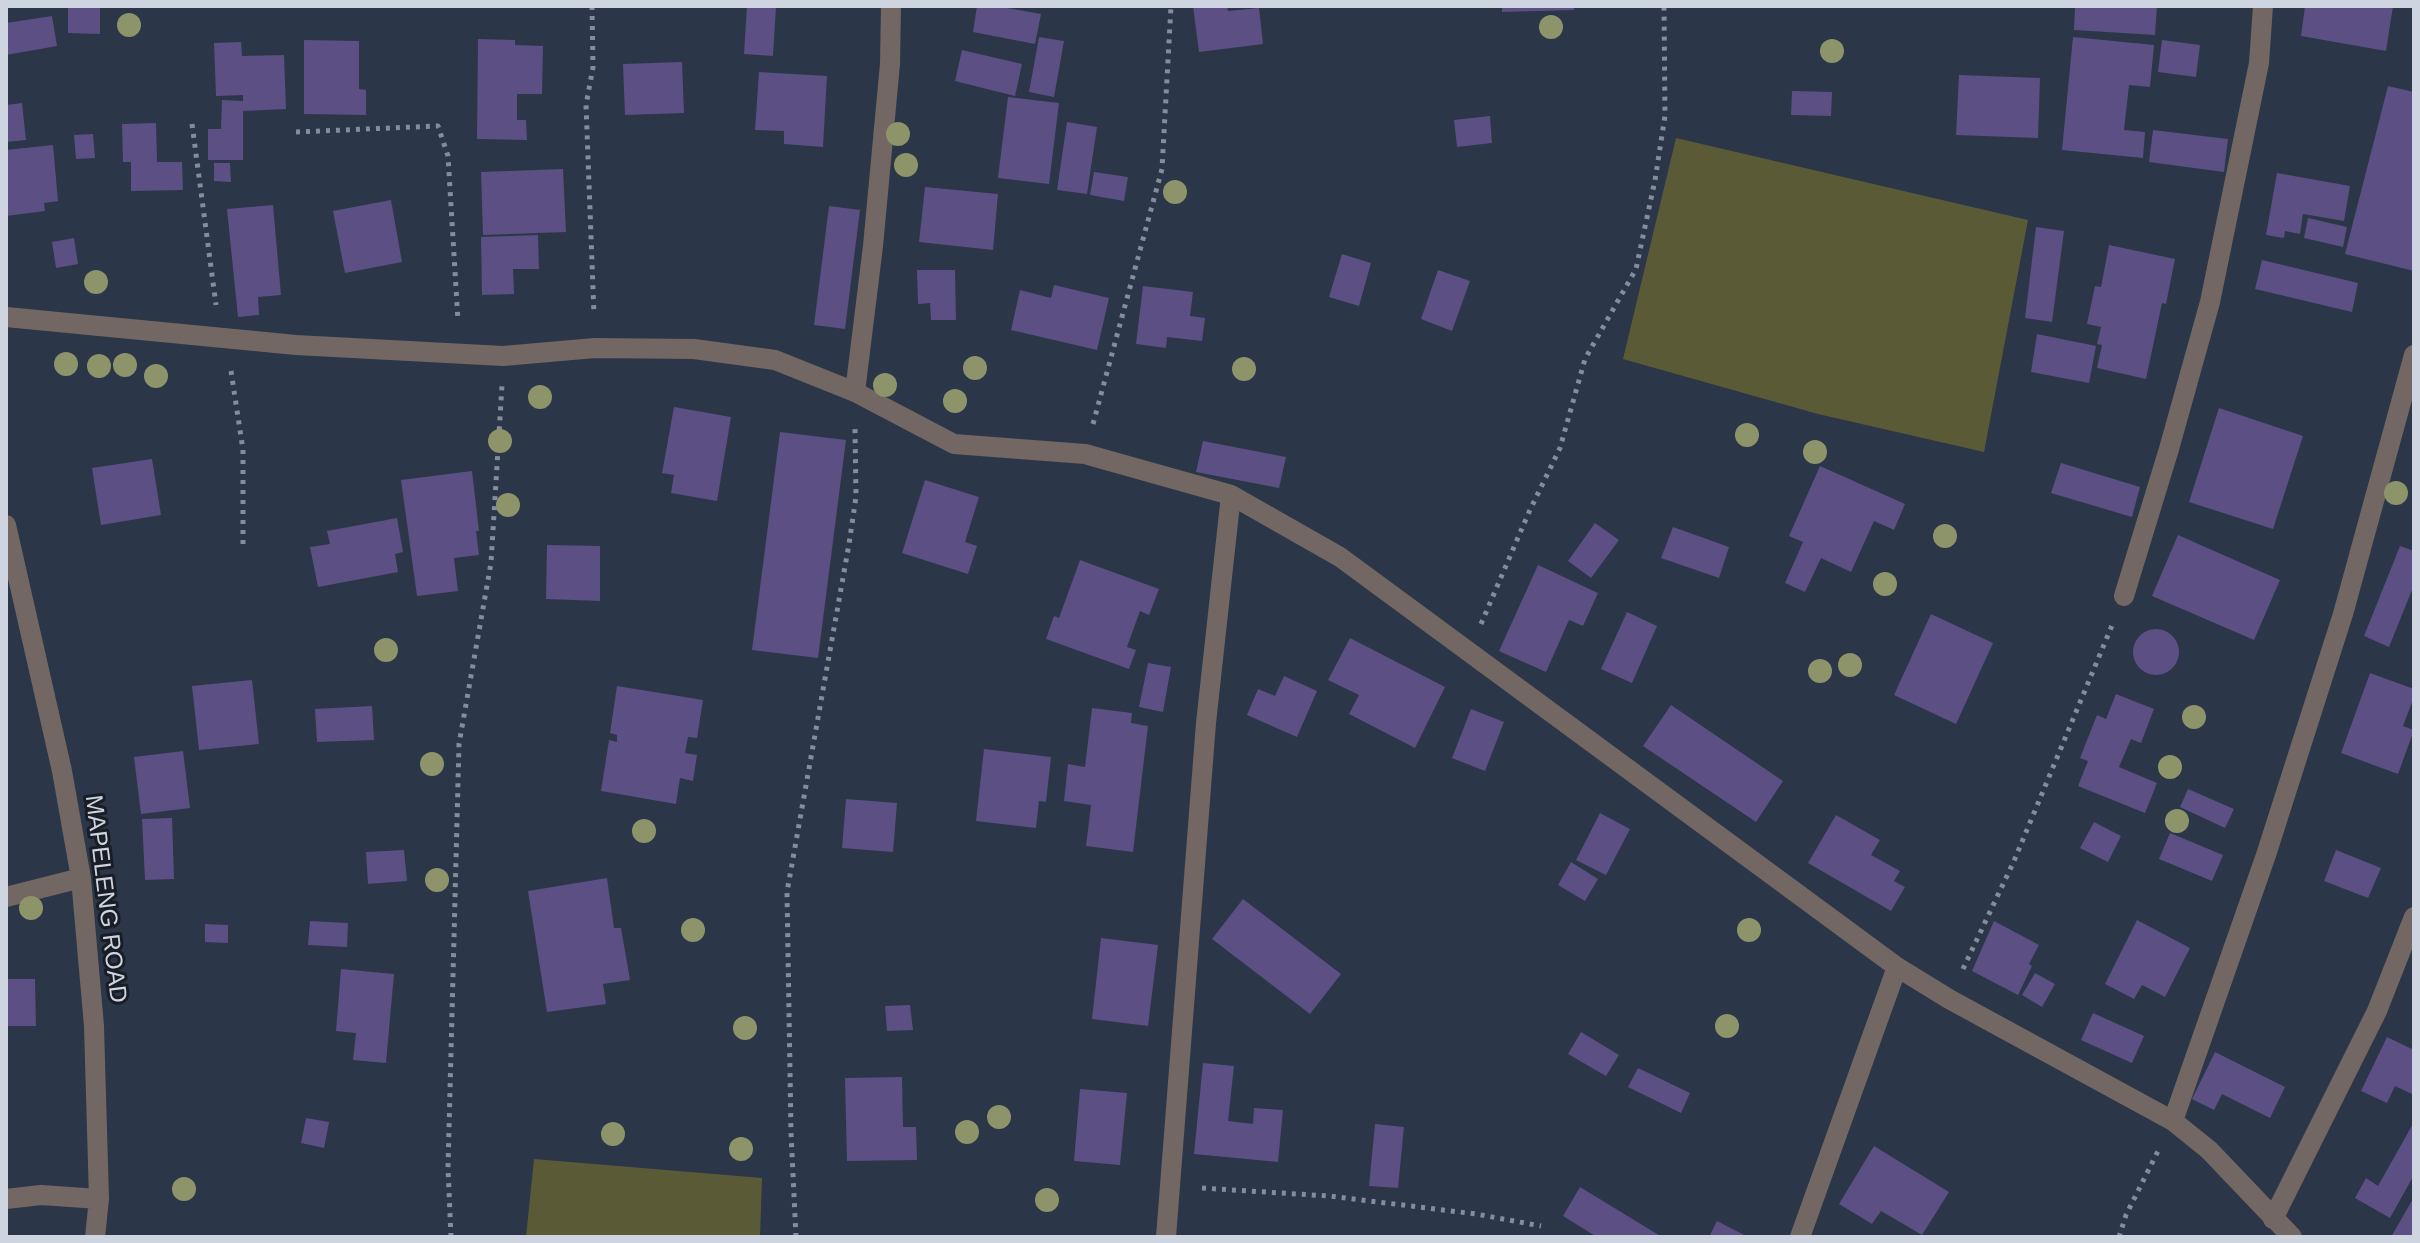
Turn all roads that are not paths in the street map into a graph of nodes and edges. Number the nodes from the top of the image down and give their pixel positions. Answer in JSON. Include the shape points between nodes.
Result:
{"nodes":[{"id":1,"x":891,"y":6,"type":"edge"},
{"id":2,"x":2263,"y":6,"type":"edge"},
{"id":3,"x":6,"y":317,"type":"edge"},
{"id":4,"x":2414,"y":355,"type":"edge"},
{"id":5,"x":855,"y":392,"type":"junction"},
{"id":6,"x":1231,"y":495,"type":"junction"},
{"id":7,"x":6,"y":525,"type":"edge"},
{"id":8,"x":2124,"y":596,"type":"road end"},
{"id":9,"x":81,"y":878,"type":"junction"},
{"id":10,"x":6,"y":897,"type":"edge"},
{"id":11,"x":2414,"y":917,"type":"edge"},
{"id":12,"x":1897,"y":967,"type":"junction"},
{"id":13,"x":2173,"y":1121,"type":"junction"},
{"id":14,"x":6,"y":1199,"type":"edge"},
{"id":15,"x":99,"y":1199,"type":"junction"},
{"id":16,"x":2273,"y":1219,"type":"junction"},
{"id":17,"x":95,"y":1237,"type":"edge"},
{"id":18,"x":1166,"y":1237,"type":"edge"},
{"id":19,"x":1800,"y":1237,"type":"edge"},
{"id":20,"x":2292,"y":1237,"type":"edge"}],
"edges":[{"from":1,"to":5,"type":"street","via":[[890,64]]},
{"from":2,"to":8,"type":"street","via":[[2259,63],[2210,302]]},
{"from":3,"to":5,"type":"street","via":[[296,345],[458,354],[694,349],[775,360]]},
{"from":4,"to":13,"type":"street","via":[[2338,629]]},
{"from":5,"to":6,"type":"street","via":[[954,444],[1085,454]]},
{"from":6,"to":12,"type":"street","via":[[1340,557]]},
{"from":6,"to":18,"type":"street","via":[[1206,723]]},
{"from":7,"to":9,"type":"street","name":"MAPELENG ROAD"},
{"from":9,"to":10,"type":"street"},
{"from":9,"to":15,"type":"street","name":"MAPELENG ROAD","via":[[94,1026]]},
{"from":11,"to":16,"type":"street","via":[[2377,1011]]},
{"from":12,"to":13,"type":"street"},
{"from":12,"to":19,"type":"street"},
{"from":13,"to":16,"type":"street","via":[[2209,1150]]},
{"from":14,"to":15,"type":"street"},
{"from":15,"to":17,"type":"street","name":"MAPELENG ROAD"},
{"from":16,"to":20,"type":"street"}]}
